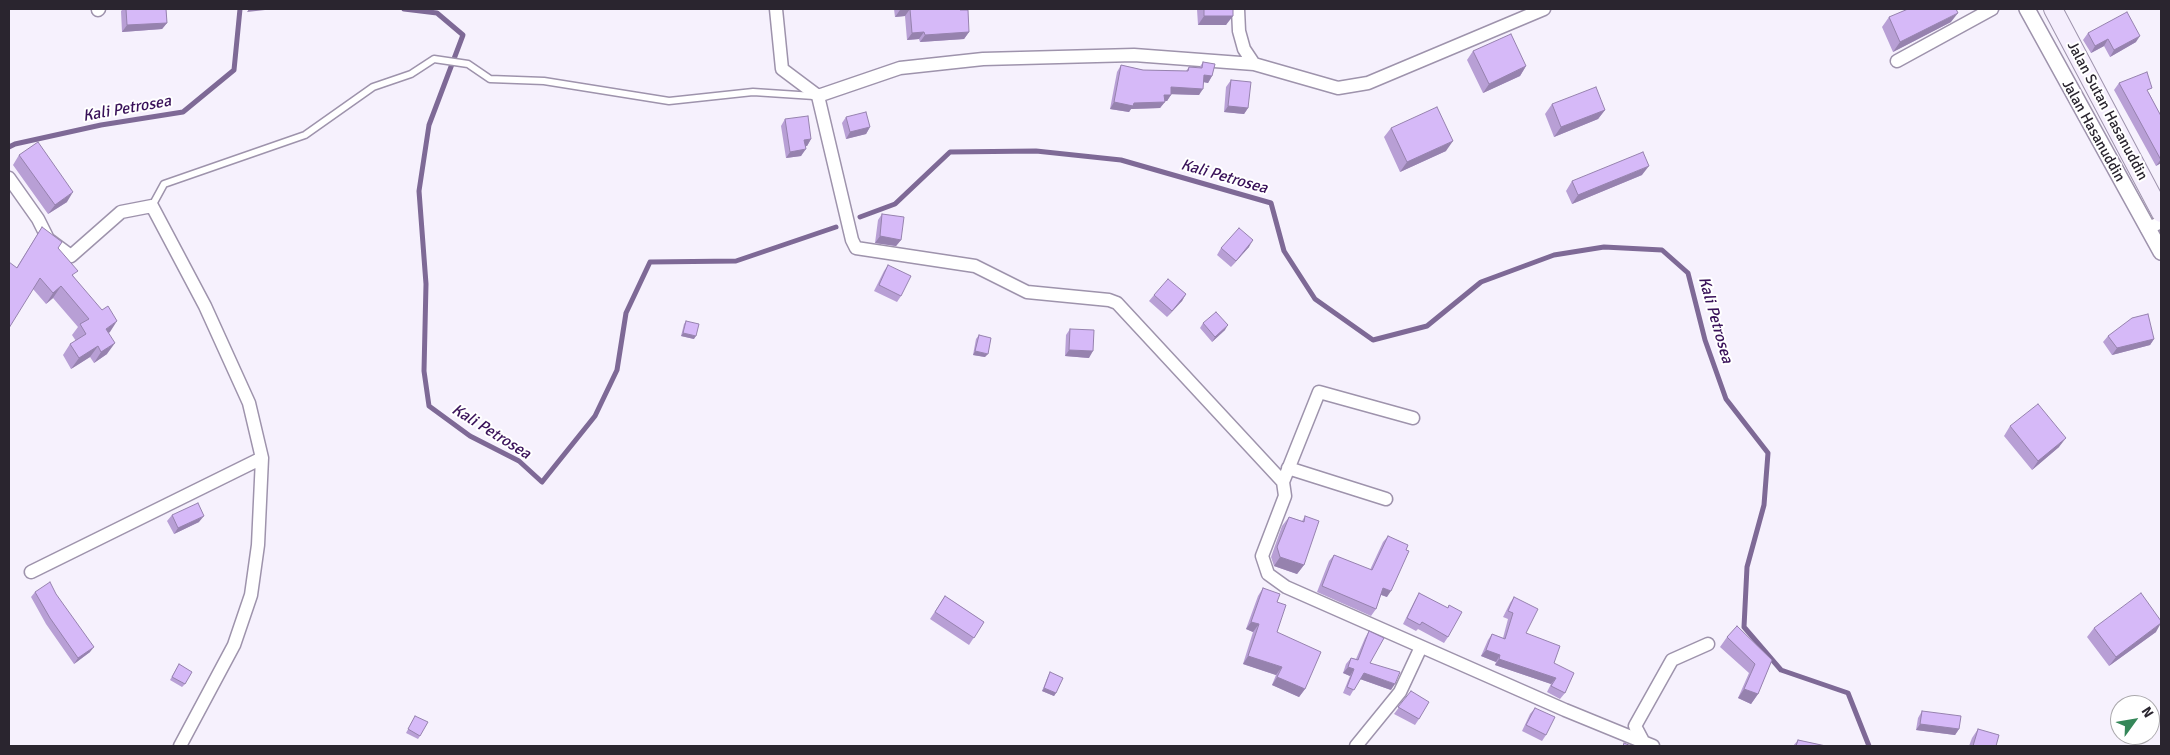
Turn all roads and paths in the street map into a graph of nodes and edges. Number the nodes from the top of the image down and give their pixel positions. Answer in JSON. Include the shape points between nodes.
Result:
{"nodes":[{"id":1,"x":776,"y":9,"type":"edge"},
{"id":2,"x":1238,"y":9,"type":"edge"},
{"id":3,"x":1544,"y":9,"type":"edge"},
{"id":4,"x":1992,"y":9,"type":"edge"},
{"id":5,"x":2027,"y":9,"type":"edge"},
{"id":6,"x":2052,"y":9,"type":"edge"},
{"id":7,"x":1897,"y":61,"type":"dead end"},
{"id":8,"x":1254,"y":64,"type":"junction"},
{"id":9,"x":818,"y":96,"type":"junction"},
{"id":10,"x":9,"y":178,"type":"edge"},
{"id":11,"x":152,"y":206,"type":"junction"},
{"id":12,"x":2161,"y":213,"type":"edge"},
{"id":13,"x":2154,"y":226,"type":"edge"},
{"id":14,"x":2161,"y":252,"type":"edge"},
{"id":15,"x":1413,"y":418,"type":"dead end"},
{"id":16,"x":262,"y":458,"type":"junction"},
{"id":17,"x":1288,"y":468,"type":"junction"},
{"id":18,"x":1283,"y":482,"type":"junction"},
{"id":19,"x":1386,"y":499,"type":"dead end"},
{"id":20,"x":32,"y":572,"type":"dead end"},
{"id":21,"x":1708,"y":644,"type":"dead end"},
{"id":22,"x":1422,"y":647,"type":"junction"},
{"id":23,"x":1646,"y":745,"type":"edge"},
{"id":24,"x":180,"y":746,"type":"edge"},
{"id":25,"x":1356,"y":746,"type":"edge"}],
"edges":[{"from":1,"to":9,"type":"street","via":[[782,68]]},
{"from":2,"to":8,"type":"street","via":[[1244,49]]},
{"from":3,"to":8,"type":"street","via":[[1368,83],[1338,88]]},
{"from":4,"to":7,"type":"street"},
{"from":5,"to":13,"type":"street","name":"Jalan Hasanuddin"},
{"from":6,"to":12,"type":"main road","name":"Jalan Sutan Hasanuddin"},
{"from":8,"to":9,"type":"street","via":[[1134,56],[983,59],[900,68]]},
{"from":9,"to":11,"type":"lane","via":[[753,92],[669,100],[544,81],[490,79],[468,64],[434,59],[411,74],[373,87],[305,135],[164,184]]},
{"from":9,"to":18,"type":"street","via":[[856,248],[976,266],[1028,292],[1117,303]]},
{"from":10,"to":11,"type":"street","via":[[48,239],[71,256],[121,212]]},
{"from":11,"to":16,"type":"street","via":[[205,306],[249,403]]},
{"from":13,"to":14,"type":"street","name":"Jalan Hasanuddin"},
{"from":15,"to":17,"type":"street","via":[[1320,392]]},
{"from":16,"to":20,"type":"street"},
{"from":16,"to":24,"type":"street","via":[[252,595],[234,645]]},
{"from":17,"to":18,"type":"street"},
{"from":17,"to":19,"type":"street"},
{"from":18,"to":22,"type":"street","via":[[1286,496],[1262,556],[1268,574],[1286,587]]},
{"from":21,"to":23,"type":"street","via":[[1672,660],[1636,726]]},
{"from":22,"to":23,"type":"street"},
{"from":22,"to":25,"type":"street","via":[[1400,692]]}]}
